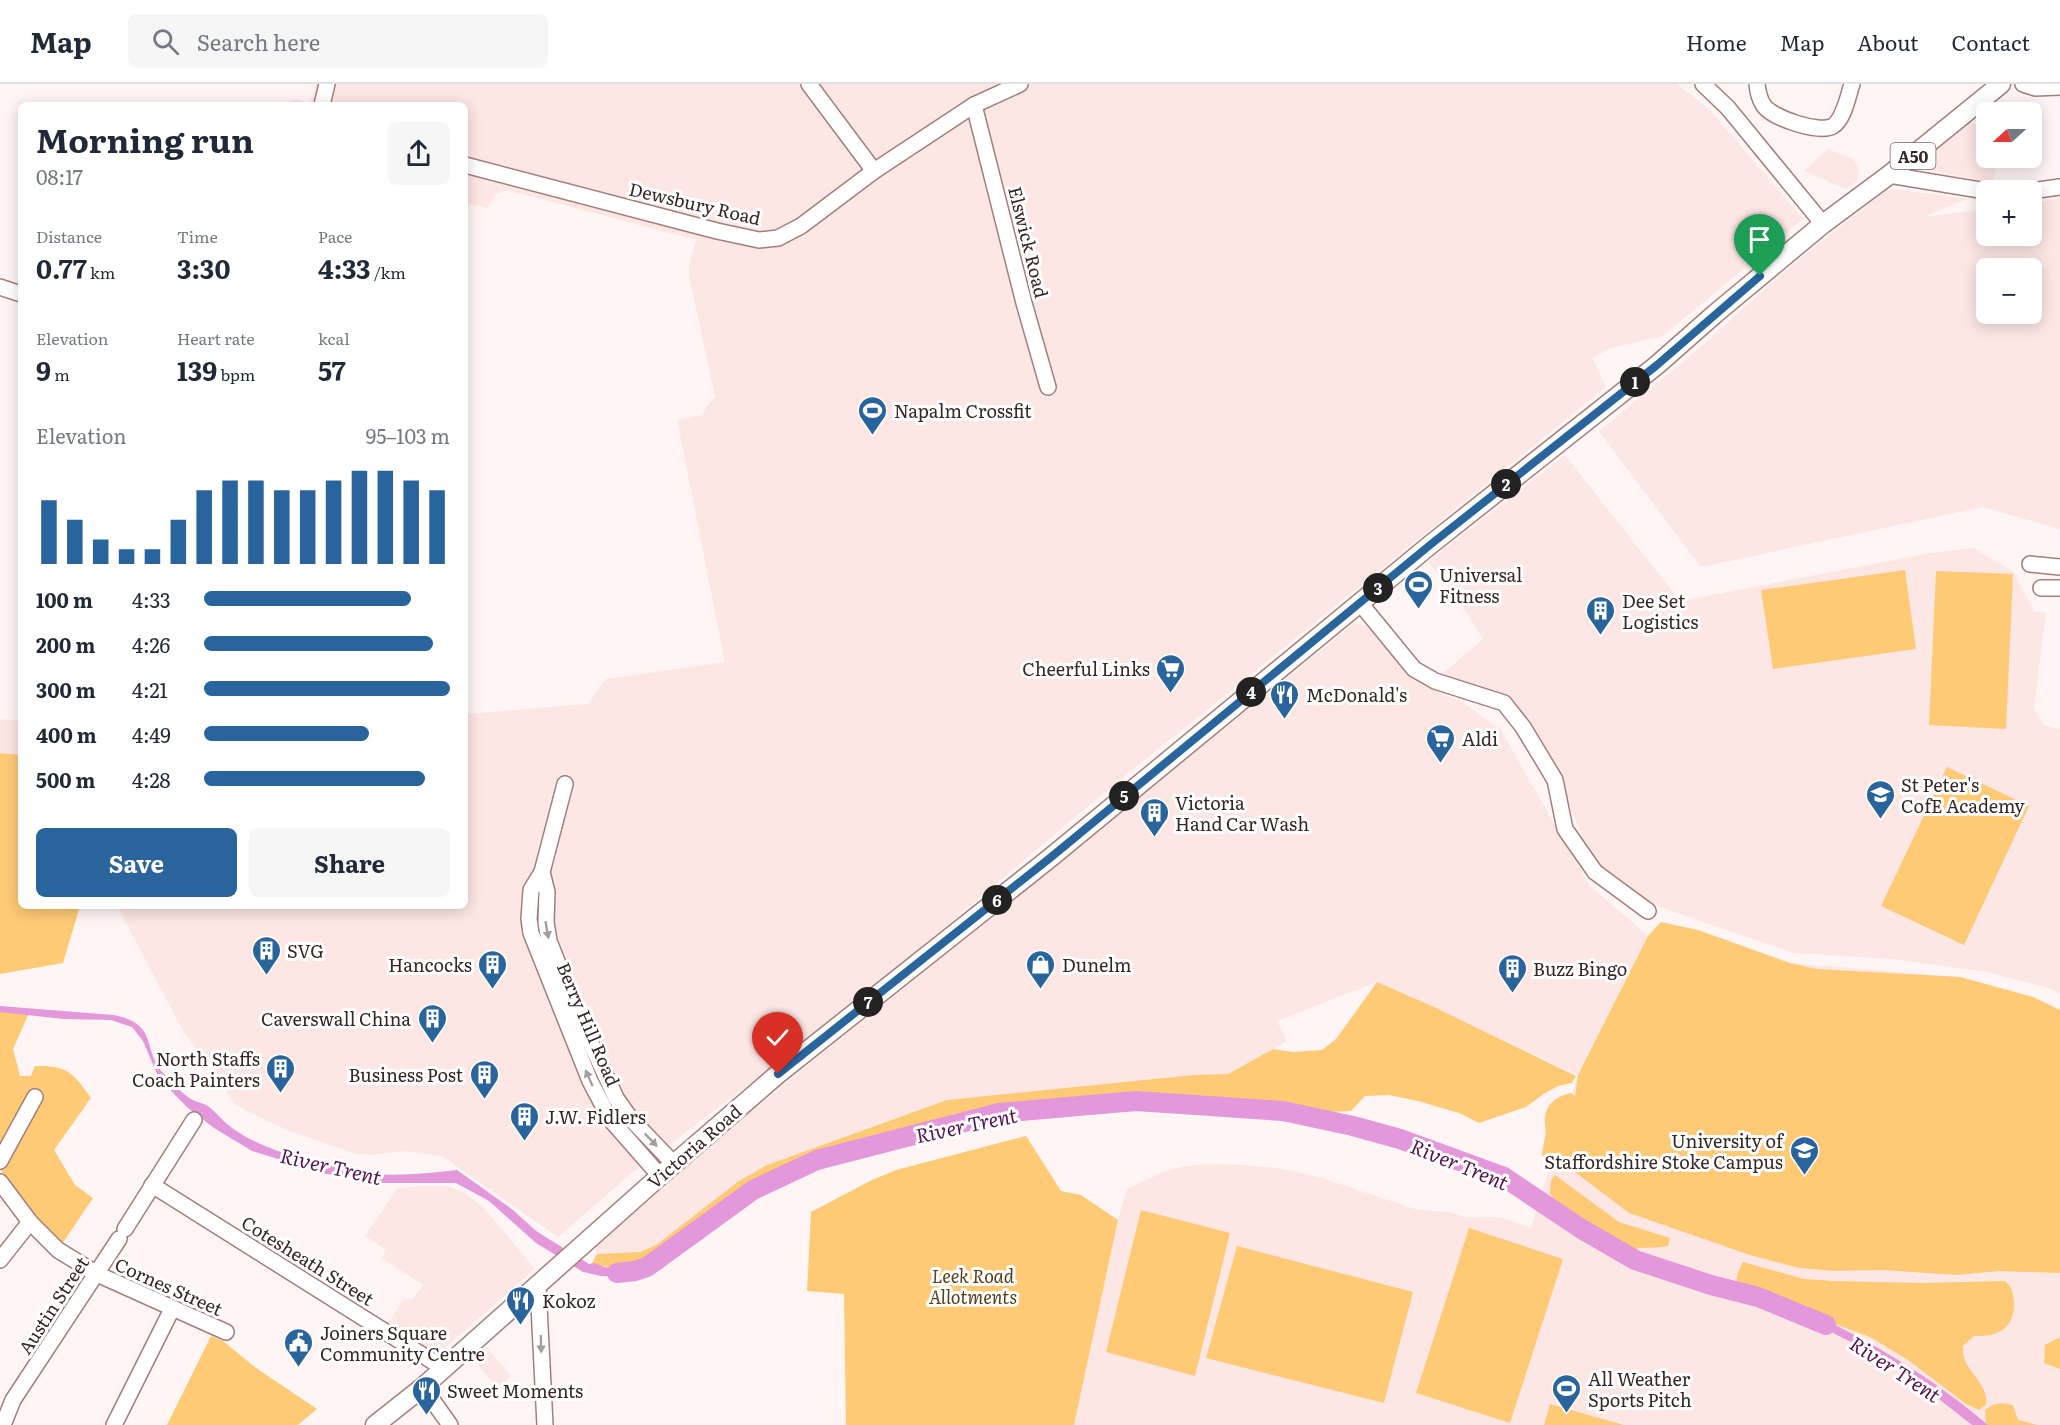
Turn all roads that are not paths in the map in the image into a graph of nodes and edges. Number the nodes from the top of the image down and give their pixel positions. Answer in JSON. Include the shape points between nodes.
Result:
{"nodes":[{"id":1,"x":327,"y":84,"type":"edge"},
{"id":2,"x":809,"y":84,"type":"edge"},
{"id":3,"x":1020,"y":84,"type":"edge"},
{"id":4,"x":1703,"y":84,"type":"edge"},
{"id":5,"x":1757,"y":84,"type":"edge"},
{"id":6,"x":1852,"y":84,"type":"edge"},
{"id":7,"x":2023,"y":84,"type":"edge"},
{"id":8,"x":1995,"y":86,"type":"edge"},
{"id":9,"x":2060,"y":87,"type":"edge"},
{"id":10,"x":323,"y":102,"type":"edge"},
{"id":11,"x":974,"y":105,"type":"junction"},
{"id":12,"x":468,"y":166,"type":"edge"},
{"id":13,"x":874,"y":171,"type":"junction"},
{"id":14,"x":1889,"y":175,"type":"junction"},
{"id":15,"x":2060,"y":187,"type":"edge"},
{"id":16,"x":1976,"y":189,"type":"edge"},
{"id":17,"x":2042,"y":189,"type":"edge"},
{"id":18,"x":1822,"y":224,"type":"junction"},
{"id":19,"x":0,"y":287,"type":"edge"},
{"id":20,"x":18,"y":293,"type":"edge"},
{"id":21,"x":1048,"y":387,"type":"dead end"},
{"id":22,"x":2030,"y":564,"type":"dead end"},
{"id":23,"x":2060,"y":567,"type":"edge"},
{"id":24,"x":2041,"y":588,"type":"dead end"},
{"id":25,"x":2060,"y":588,"type":"edge"},
{"id":26,"x":1360,"y":603,"type":"junction"},
{"id":27,"x":565,"y":784,"type":"dead end"},
{"id":28,"x":542,"y":872,"type":"junction"},
{"id":29,"x":1648,"y":911,"type":"dead end"},
{"id":30,"x":35,"y":1097,"type":"dead end"},
{"id":31,"x":194,"y":1120,"type":"dead end"},
{"id":32,"x":0,"y":1161,"type":"edge"},
{"id":33,"x":674,"y":1164,"type":"junction"},
{"id":34,"x":660,"y":1176,"type":"junction"},
{"id":35,"x":0,"y":1182,"type":"edge"},
{"id":36,"x":152,"y":1185,"type":"junction"},
{"id":37,"x":30,"y":1222,"type":"junction"},
{"id":38,"x":0,"y":1260,"type":"edge"},
{"id":39,"x":97,"y":1274,"type":"junction"},
{"id":40,"x":538,"y":1286,"type":"junction"},
{"id":41,"x":172,"y":1309,"type":"junction"},
{"id":42,"x":226,"y":1332,"type":"dead end"},
{"id":43,"x":443,"y":1368,"type":"junction"},
{"id":44,"x":423,"y":1386,"type":"junction"},
{"id":45,"x":3,"y":1425,"type":"edge"},
{"id":46,"x":114,"y":1425,"type":"edge"},
{"id":47,"x":375,"y":1425,"type":"edge"},
{"id":48,"x":450,"y":1425,"type":"edge"},
{"id":49,"x":545,"y":1425,"type":"edge"}],
"edges":[{"from":1,"to":10,"type":"street"},
{"from":2,"to":13,"type":"street"},
{"from":3,"to":11,"type":"street","name":"Dewsbury Road"},
{"from":4,"to":18,"type":"street","via":[[1728,108]]},
{"from":5,"to":6,"type":"street","via":[[1759,96],[1769,111],[1818,128],[1834,126]]},
{"from":7,"to":9,"type":"street","via":[[2035,88]]},
{"from":8,"to":14,"type":"main road","name":"Victoria Road","number":"A50"},
{"from":11,"to":13,"type":"street","name":"Dewsbury Road"},
{"from":11,"to":21,"type":"street","name":"Elswick Road"},
{"from":12,"to":13,"type":"street","name":"Dewsbury Road","via":[[759,240],[778,238],[801,226]]},
{"from":14,"to":16,"type":"street"},
{"from":14,"to":18,"type":"main road","name":"Victoria Road","number":"A50"},
{"from":15,"to":17,"type":"street"},
{"from":18,"to":26,"type":"main road","name":"Victoria Road","number":"A50","via":[[1657,365]]},
{"from":19,"to":20,"type":"street"},
{"from":22,"to":23,"type":"street"},
{"from":24,"to":25,"type":"street"},
{"from":26,"to":29,"type":"street","via":[[1421,675],[1504,703],[1523,726],[1555,780],[1565,829],[1595,872]]},
{"from":26,"to":33,"type":"main road","name":"Victoria Road","number":"A50","via":[[1050,858],[778,1074]]},
{"from":27,"to":28,"type":"street","name":"Berry Hill Road"},
{"from":28,"to":33,"type":"street","name":"Berry Hill Road","one_way":true,"via":[[549,941],[602,1069],[630,1118]]},
{"from":34,"to":28,"type":"street","name":"Berry Hill Road","one_way":true,"via":[[610,1119],[590,1081],[534,945],[529,901]]},
{"from":30,"to":32,"type":"street"},
{"from":31,"to":36,"type":"street","name":"Austin Street"},
{"from":33,"to":34,"type":"main road","name":"Victoria Road","number":"A50"},
{"from":34,"to":40,"type":"main road","name":"Victoria Road","number":"A50"},
{"from":35,"to":37,"type":"street","name":"Cornes Street"},
{"from":36,"to":39,"type":"street","name":"Austin Street"},
{"from":36,"to":43,"type":"street","name":"Cotesheath Street"},
{"from":37,"to":38,"type":"street"},
{"from":37,"to":39,"type":"street","name":"Cornes Street","via":[[58,1250]]},
{"from":39,"to":41,"type":"street","name":"Cornes Street"},
{"from":39,"to":45,"type":"street","name":"Austin Street","via":[[13,1400]]},
{"from":40,"to":43,"type":"main road","name":"Victoria Road","number":"A50"},
{"from":40,"to":49,"type":"street","one_way":true},
{"from":41,"to":42,"type":"street","name":"Cornes Street"},
{"from":41,"to":46,"type":"street"},
{"from":43,"to":44,"type":"main road","name":"Victoria Road","number":"A50"},
{"from":44,"to":47,"type":"main road","name":"Victoria Road","number":"A50"},
{"from":44,"to":48,"type":"street"}]}
